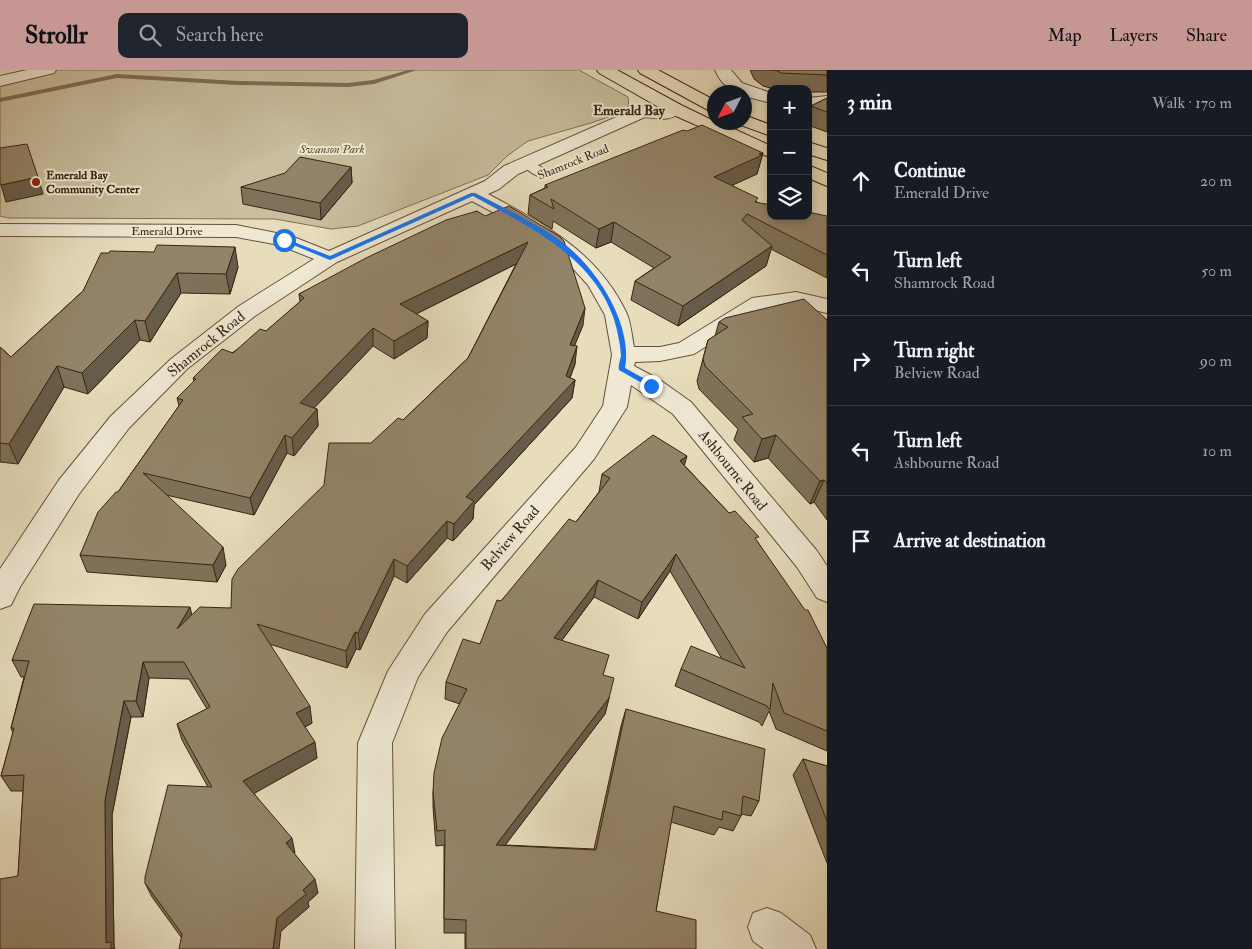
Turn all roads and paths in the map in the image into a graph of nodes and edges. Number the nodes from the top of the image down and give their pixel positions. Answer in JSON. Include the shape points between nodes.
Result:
{"nodes":[{"id":1,"x":48,"y":70,"type":"edge"},
{"id":2,"x":605,"y":70,"type":"edge"},
{"id":3,"x":624,"y":70,"type":"edge"},
{"id":4,"x":646,"y":70,"type":"edge"},
{"id":5,"x":723,"y":70,"type":"edge"},
{"id":6,"x":0,"y":81,"type":"edge"},
{"id":7,"x":767,"y":97,"type":"edge"},
{"id":8,"x":707,"y":102,"type":"edge"},
{"id":9,"x":827,"y":102,"type":"edge"},
{"id":10,"x":812,"y":103,"type":"edge"},
{"id":11,"x":669,"y":112,"type":"junction"},
{"id":12,"x":707,"y":116,"type":"edge"},
{"id":13,"x":752,"y":123,"type":"edge"},
{"id":14,"x":603,"y":130,"type":"junction"},
{"id":15,"x":652,"y":130,"type":"dead end"},
{"id":16,"x":745,"y":130,"type":"edge"},
{"id":17,"x":769,"y":130,"type":"edge"},
{"id":18,"x":767,"y":136,"type":"edge"},
{"id":19,"x":624,"y":142,"type":"dead end"},
{"id":20,"x":812,"y":149,"type":"edge"},
{"id":21,"x":767,"y":151,"type":"edge"},
{"id":22,"x":827,"y":155,"type":"edge"},
{"id":23,"x":566,"y":165,"type":"dead end"},
{"id":24,"x":519,"y":167,"type":"junction"},
{"id":25,"x":812,"y":173,"type":"edge"},
{"id":26,"x":543,"y":174,"type":"junction"},
{"id":27,"x":827,"y":180,"type":"edge"},
{"id":28,"x":482,"y":190,"type":"junction"},
{"id":29,"x":0,"y":230,"type":"edge"},
{"id":30,"x":330,"y":258,"type":"junction"},
{"id":31,"x":827,"y":306,"type":"edge"},
{"id":32,"x":623,"y":362,"type":"junction"},
{"id":33,"x":827,"y":590,"type":"edge"},
{"id":34,"x":0,"y":596,"type":"edge"},
{"id":35,"x":376,"y":949,"type":"edge"}],
"edges":[{"from":1,"to":6,"type":"street"},
{"from":2,"to":11,"type":"highway"},
{"from":3,"to":11,"type":"highway","via":[[665,94]]},
{"from":4,"to":8,"type":"highway"},
{"from":5,"to":7,"type":"street","via":[[727,80],[744,90]]},
{"from":9,"to":10,"type":"street"},
{"from":11,"to":12,"type":"highway","via":[[695,112]]},
{"from":11,"to":14,"type":"street","name":"Shamrock Road","via":[[643,112]]},
{"from":11,"to":15,"type":"street","via":[[668,123]]},
{"from":11,"to":21,"type":"highway"},
{"from":13,"to":17,"type":"highway"},
{"from":14,"to":19,"type":"street","name":"Shamrock Road"},
{"from":14,"to":24,"type":"street","name":"Shamrock Road"},
{"from":16,"to":18,"type":"highway"},
{"from":20,"to":22,"type":"highway"},
{"from":23,"to":26,"type":"street","name":"Shamrock Road"},
{"from":24,"to":26,"type":"lane"},
{"from":24,"to":28,"type":"street","name":"Shamrock Road"},
{"from":25,"to":27,"type":"highway"},
{"from":26,"to":28,"type":"street","name":"Shamrock Road"},
{"from":28,"to":30,"type":"street","name":"Shamrock Road"},
{"from":28,"to":32,"type":"street","name":"Belview Road","via":[[566,248],[597,282],[616,315]]},
{"from":29,"to":30,"type":"street","name":"Emerald Drive","via":[[236,231],[284,240]]},
{"from":30,"to":34,"type":"street","name":"Shamrock Road","via":[[246,310],[179,364],[120,422],[69,487]]},
{"from":31,"to":32,"type":"street","via":[[796,299],[760,303],[686,349]]},
{"from":32,"to":33,"type":"street","name":"Ashbourne Road","via":[[682,408],[807,560]]},
{"from":32,"to":35,"type":"street","name":"Belview Road","via":[[615,407],[585,454],[436,623],[404,671],[375,743]]}]}
